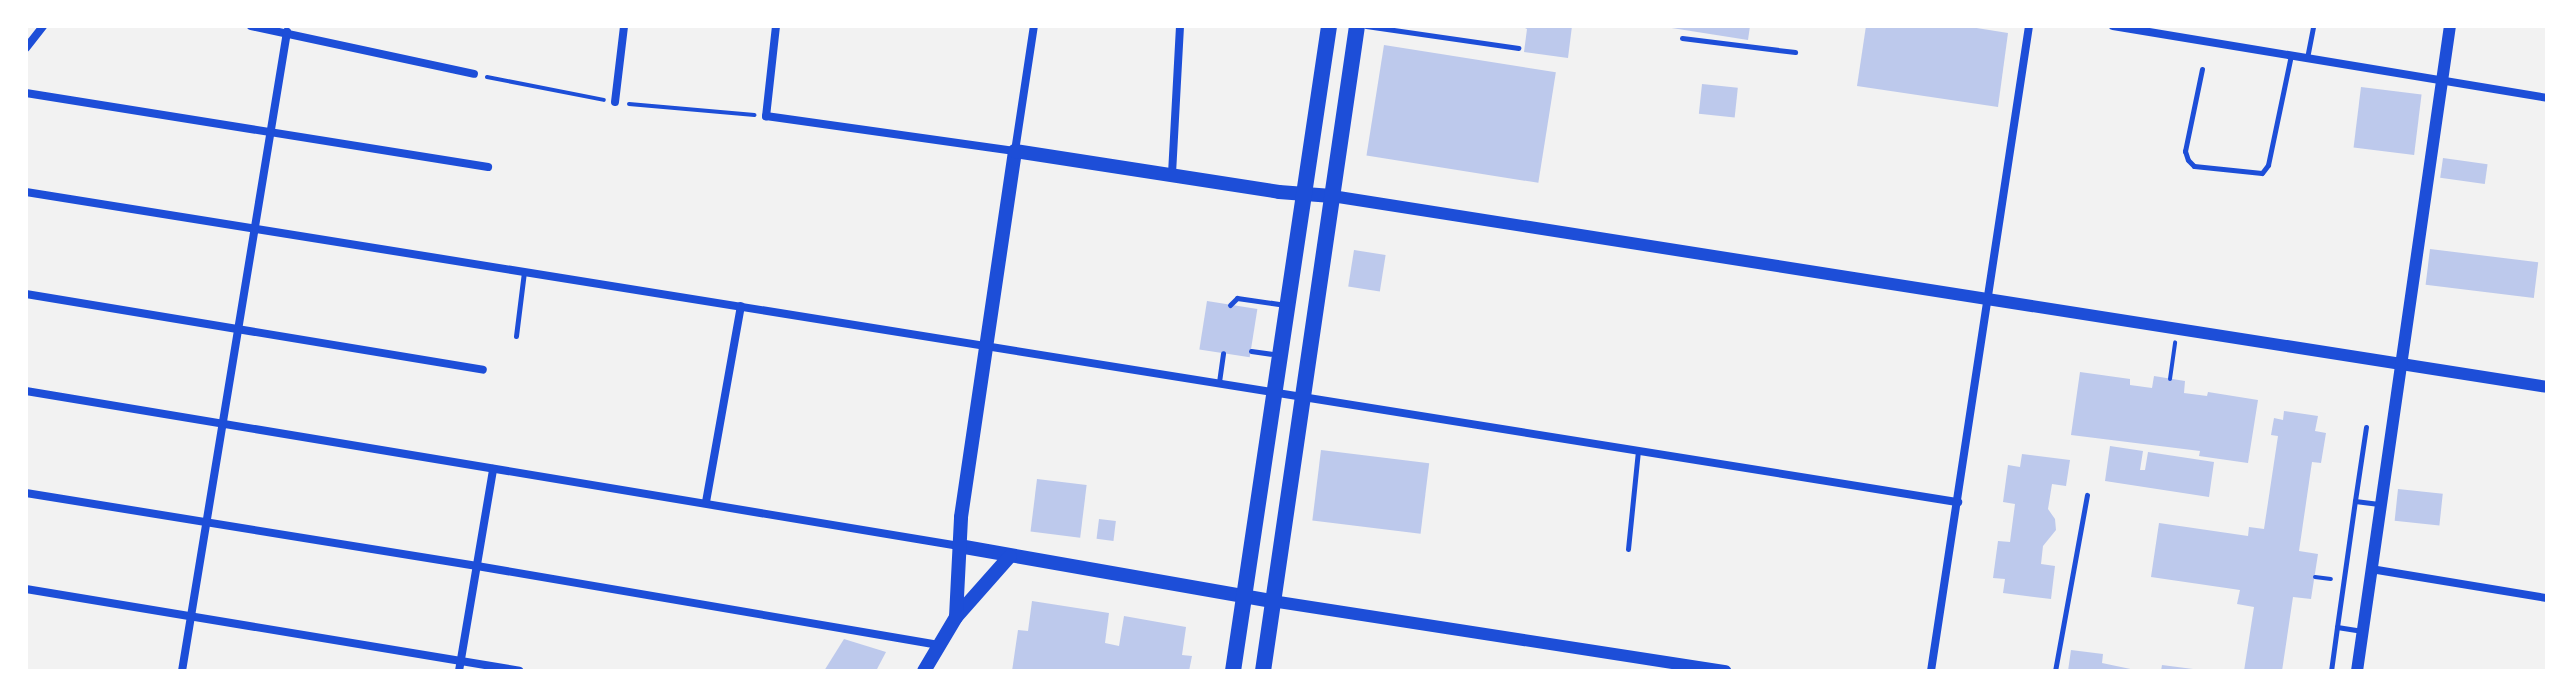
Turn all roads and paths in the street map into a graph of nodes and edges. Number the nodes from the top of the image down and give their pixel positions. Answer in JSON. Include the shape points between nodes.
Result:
{"nodes":[{"id":1,"x":43,"y":26,"type":"edge"},
{"id":2,"x":251,"y":26,"type":"edge"},
{"id":3,"x":624,"y":26,"type":"edge"},
{"id":4,"x":776,"y":26,"type":"edge"},
{"id":5,"x":1034,"y":26,"type":"edge"},
{"id":6,"x":1180,"y":26,"type":"edge"},
{"id":7,"x":1329,"y":26,"type":"edge"},
{"id":8,"x":1357,"y":26,"type":"edge"},
{"id":9,"x":1366,"y":26,"type":"edge"},
{"id":10,"x":2029,"y":26,"type":"edge"},
{"id":11,"x":2113,"y":26,"type":"edge"},
{"id":12,"x":2313,"y":26,"type":"edge"},
{"id":13,"x":2450,"y":26,"type":"edge"},
{"id":14,"x":287,"y":32,"type":"junction"},
{"id":15,"x":1682,"y":38,"type":"dead end"},
{"id":16,"x":26,"y":48,"type":"edge"},
{"id":17,"x":1518,"y":48,"type":"dead end"},
{"id":18,"x":1795,"y":52,"type":"dead end"},
{"id":19,"x":2291,"y":55,"type":"junction"},
{"id":20,"x":2307,"y":58,"type":"junction"},
{"id":21,"x":2202,"y":69,"type":"dead end"},
{"id":22,"x":474,"y":74,"type":"dead end"},
{"id":23,"x":2442,"y":79,"type":"junction"},
{"id":24,"x":26,"y":93,"type":"edge"},
{"id":25,"x":2547,"y":98,"type":"edge"},
{"id":26,"x":615,"y":102,"type":"dead end"},
{"id":27,"x":271,"y":132,"type":"junction"},
{"id":28,"x":1015,"y":151,"type":"junction"},
{"id":29,"x":488,"y":167,"type":"dead end"},
{"id":30,"x":1172,"y":174,"type":"junction"},
{"id":31,"x":26,"y":192,"type":"edge"},
{"id":32,"x":1304,"y":194,"type":"junction"},
{"id":33,"x":1332,"y":196,"type":"junction"},
{"id":34,"x":255,"y":228,"type":"junction"},
{"id":35,"x":524,"y":271,"type":"junction"},
{"id":36,"x":26,"y":294,"type":"edge"},
{"id":37,"x":1986,"y":299,"type":"junction"},
{"id":38,"x":1230,"y":305,"type":"dead end"},
{"id":39,"x":1287,"y":305,"type":"junction"},
{"id":40,"x":741,"y":306,"type":"junction"},
{"id":41,"x":239,"y":329,"type":"junction"},
{"id":42,"x":2177,"y":329,"type":"junction"},
{"id":43,"x":516,"y":336,"type":"dead end"},
{"id":44,"x":985,"y":346,"type":"junction"},
{"id":45,"x":1251,"y":351,"type":"dead end"},
{"id":46,"x":1223,"y":353,"type":"dead end"},
{"id":47,"x":1280,"y":356,"type":"junction"},
{"id":48,"x":2401,"y":364,"type":"junction"},
{"id":49,"x":483,"y":370,"type":"dead end"},
{"id":50,"x":2170,"y":379,"type":"dead end"},
{"id":51,"x":1219,"y":382,"type":"junction"},
{"id":52,"x":2547,"y":387,"type":"edge"},
{"id":53,"x":26,"y":391,"type":"edge"},
{"id":54,"x":1275,"y":391,"type":"junction"},
{"id":55,"x":1303,"y":395,"type":"junction"},
{"id":56,"x":222,"y":425,"type":"junction"},
{"id":57,"x":2366,"y":427,"type":"dead end"},
{"id":58,"x":1639,"y":450,"type":"junction"},
{"id":59,"x":493,"y":469,"type":"junction"},
{"id":60,"x":26,"y":493,"type":"edge"},
{"id":61,"x":2087,"y":495,"type":"dead end"},
{"id":62,"x":2355,"y":501,"type":"junction"},
{"id":63,"x":706,"y":502,"type":"junction"},
{"id":64,"x":1958,"y":502,"type":"junction"},
{"id":65,"x":2380,"y":505,"type":"junction"},
{"id":66,"x":207,"y":523,"type":"junction"},
{"id":67,"x":959,"y":546,"type":"junction"},
{"id":68,"x":1628,"y":549,"type":"dead end"},
{"id":69,"x":1010,"y":556,"type":"junction"},
{"id":70,"x":477,"y":566,"type":"junction"},
{"id":71,"x":2371,"y":569,"type":"junction"},
{"id":72,"x":26,"y":589,"type":"edge"},
{"id":73,"x":1244,"y":596,"type":"junction"},
{"id":74,"x":2547,"y":598,"type":"edge"},
{"id":75,"x":1272,"y":601,"type":"junction"},
{"id":76,"x":191,"y":617,"type":"junction"},
{"id":77,"x":956,"y":617,"type":"junction"},
{"id":78,"x":2337,"y":627,"type":"junction"},
{"id":79,"x":2362,"y":631,"type":"junction"},
{"id":80,"x":941,"y":646,"type":"junction"},
{"id":81,"x":460,"y":666,"type":"edge"},
{"id":82,"x":1662,"y":666,"type":"edge"},
{"id":83,"x":182,"y":671,"type":"edge"},
{"id":84,"x":519,"y":671,"type":"edge"},
{"id":85,"x":924,"y":671,"type":"edge"},
{"id":86,"x":1233,"y":671,"type":"edge"},
{"id":87,"x":1263,"y":671,"type":"edge"},
{"id":88,"x":1726,"y":671,"type":"edge"},
{"id":89,"x":1931,"y":671,"type":"edge"},
{"id":90,"x":2055,"y":671,"type":"edge"},
{"id":91,"x":2331,"y":671,"type":"edge"},
{"id":92,"x":2357,"y":671,"type":"edge"}],
"edges":[{"from":1,"to":16,"type":"street"},
{"from":2,"to":14,"type":"street"},
{"from":3,"to":26,"type":"street"},
{"from":4,"to":28,"type":"street","via":[[766,116]]},
{"from":5,"to":28,"type":"street"},
{"from":6,"to":30,"type":"street"},
{"from":7,"to":32,"type":"main road"},
{"from":8,"to":33,"type":"main road"},
{"from":9,"to":17,"type":"lane"},
{"from":10,"to":37,"type":"street"},
{"from":11,"to":19,"type":"street"},
{"from":12,"to":20,"type":"lane"},
{"from":13,"to":23,"type":"street"},
{"from":14,"to":22,"type":"street"},
{"from":14,"to":27,"type":"street"},
{"from":15,"to":18,"type":"lane"},
{"from":19,"to":20,"type":"street"},
{"from":19,"to":21,"type":"lane","via":[[2262,173],[2194,166],[2188,160],[2185,151]]},
{"from":20,"to":23,"type":"street"},
{"from":23,"to":25,"type":"street"},
{"from":23,"to":48,"type":"street"},
{"from":24,"to":27,"type":"street"},
{"from":27,"to":29,"type":"street"},
{"from":27,"to":34,"type":"street"},
{"from":28,"to":30,"type":"main road"},
{"from":28,"to":44,"type":"main road"},
{"from":30,"to":32,"type":"main road"},
{"from":31,"to":34,"type":"street"},
{"from":32,"to":33,"type":"main road"},
{"from":32,"to":39,"type":"main road"},
{"from":33,"to":37,"type":"street"},
{"from":33,"to":55,"type":"main road"},
{"from":34,"to":35,"type":"street"},
{"from":34,"to":41,"type":"street"},
{"from":35,"to":40,"type":"street"},
{"from":35,"to":43,"type":"lane"},
{"from":36,"to":41,"type":"street"},
{"from":37,"to":42,"type":"street"},
{"from":37,"to":64,"type":"street"},
{"from":38,"to":39,"type":"lane","via":[[1237,298]]},
{"from":39,"to":47,"type":"main road"},
{"from":40,"to":44,"type":"street"},
{"from":40,"to":63,"type":"street"},
{"from":41,"to":49,"type":"street"},
{"from":41,"to":56,"type":"street"},
{"from":42,"to":48,"type":"street"},
{"from":42,"to":50,"type":"path"},
{"from":44,"to":51,"type":"street"},
{"from":44,"to":67,"type":"main road"},
{"from":45,"to":47,"type":"lane"},
{"from":46,"to":51,"type":"lane"},
{"from":47,"to":54,"type":"main road"},
{"from":48,"to":52,"type":"street"},
{"from":48,"to":65,"type":"street"},
{"from":51,"to":54,"type":"street"},
{"from":53,"to":56,"type":"street"},
{"from":54,"to":55,"type":"street"},
{"from":54,"to":73,"type":"main road"},
{"from":55,"to":58,"type":"street"},
{"from":55,"to":75,"type":"main road"},
{"from":56,"to":59,"type":"street"},
{"from":56,"to":66,"type":"street"},
{"from":57,"to":62,"type":"lane"},
{"from":58,"to":64,"type":"street"},
{"from":58,"to":68,"type":"lane"},
{"from":59,"to":63,"type":"street"},
{"from":59,"to":70,"type":"street"},
{"from":60,"to":66,"type":"street"},
{"from":61,"to":90,"type":"lane"},
{"from":62,"to":65,"type":"lane"},
{"from":62,"to":78,"type":"lane"},
{"from":63,"to":67,"type":"street"},
{"from":64,"to":89,"type":"street"},
{"from":65,"to":71,"type":"street"},
{"from":66,"to":70,"type":"street"},
{"from":66,"to":76,"type":"street"},
{"from":67,"to":69,"type":"main road"},
{"from":67,"to":77,"type":"main road"},
{"from":69,"to":73,"type":"main road"},
{"from":69,"to":77,"type":"main road"},
{"from":70,"to":80,"type":"street"},
{"from":70,"to":81,"type":"street"},
{"from":71,"to":74,"type":"street"},
{"from":71,"to":79,"type":"street"},
{"from":72,"to":76,"type":"street"},
{"from":73,"to":75,"type":"main road"},
{"from":73,"to":86,"type":"main road"},
{"from":75,"to":82,"type":"street"},
{"from":75,"to":87,"type":"main road"},
{"from":76,"to":81,"type":"street"},
{"from":76,"to":83,"type":"street"},
{"from":77,"to":80,"type":"main road"},
{"from":78,"to":79,"type":"lane"},
{"from":78,"to":91,"type":"lane"},
{"from":79,"to":92,"type":"street"},
{"from":80,"to":85,"type":"main road"},
{"from":81,"to":84,"type":"street"},
{"from":82,"to":88,"type":"street"}]}
